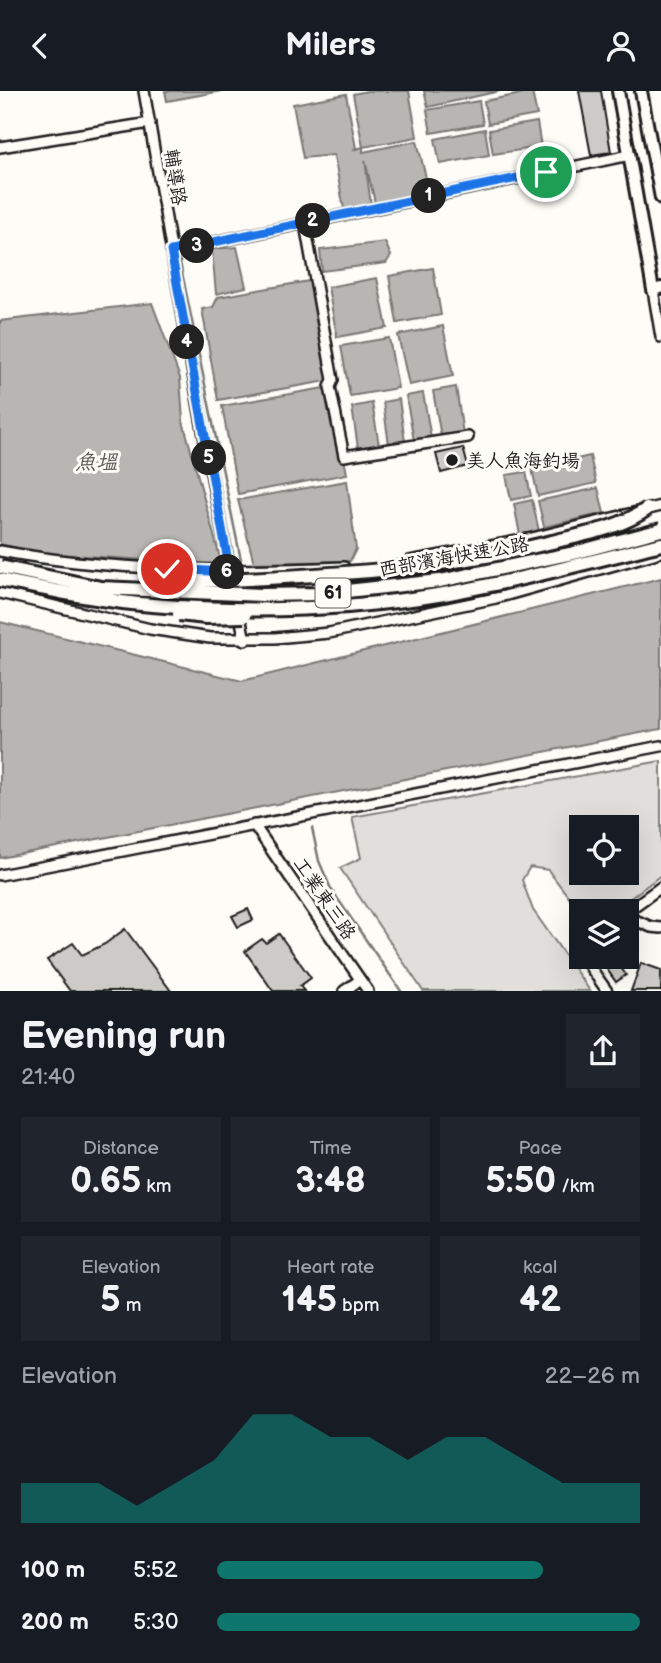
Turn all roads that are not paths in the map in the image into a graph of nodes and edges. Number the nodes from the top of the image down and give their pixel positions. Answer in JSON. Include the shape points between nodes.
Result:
{"nodes":[{"id":1,"x":144,"y":91,"type":"edge"},
{"id":2,"x":618,"y":91,"type":"edge"},
{"id":3,"x":641,"y":91,"type":"edge"},
{"id":4,"x":150,"y":123,"type":"junction"},
{"id":5,"x":0,"y":146,"type":"edge"},
{"id":6,"x":630,"y":155,"type":"junction"},
{"id":7,"x":661,"y":198,"type":"edge"},
{"id":8,"x":305,"y":223,"type":"junction"},
{"id":9,"x":171,"y":251,"type":"junction"},
{"id":10,"x":656,"y":272,"type":"edge"},
{"id":11,"x":657,"y":289,"type":"edge"},
{"id":12,"x":661,"y":337,"type":"edge"},
{"id":13,"x":468,"y":437,"type":"dead end"},
{"id":14,"x":661,"y":506,"type":"edge"},
{"id":15,"x":648,"y":509,"type":"junction"},
{"id":16,"x":661,"y":530,"type":"edge"},
{"id":17,"x":660,"y":549,"type":"edge"},
{"id":18,"x":0,"y":551,"type":"edge"},
{"id":19,"x":0,"y":567,"type":"edge"},
{"id":20,"x":230,"y":572,"type":"junction"},
{"id":21,"x":0,"y":580,"type":"edge"},
{"id":22,"x":157,"y":591,"type":"junction"},
{"id":23,"x":0,"y":593,"type":"edge"},
{"id":24,"x":245,"y":640,"type":"junction"},
{"id":25,"x":661,"y":746,"type":"edge"},
{"id":26,"x":254,"y":825,"type":"junction"},
{"id":27,"x":0,"y":875,"type":"edge"},
{"id":28,"x":660,"y":889,"type":"edge"},
{"id":29,"x":639,"y":904,"type":"edge"},
{"id":30,"x":639,"y":921,"type":"edge"},
{"id":31,"x":661,"y":927,"type":"edge"},
{"id":32,"x":592,"y":969,"type":"edge"},
{"id":33,"x":360,"y":980,"type":"junction"},
{"id":34,"x":344,"y":991,"type":"edge"},
{"id":35,"x":368,"y":991,"type":"edge"},
{"id":36,"x":607,"y":991,"type":"edge"}],
"edges":[{"from":1,"to":4,"type":"street","name":"輔導路"},
{"from":2,"to":6,"type":"main road"},
{"from":3,"to":7,"type":"main road"},
{"from":4,"to":5,"type":"street"},
{"from":4,"to":9,"type":"street","name":"輔導路"},
{"from":6,"to":8,"type":"street"},
{"from":6,"to":10,"type":"main road"},
{"from":8,"to":9,"type":"street"},
{"from":8,"to":13,"type":"street","via":[[344,456]]},
{"from":9,"to":20,"type":"street","name":"輔導路"},
{"from":10,"to":11,"type":"main road"},
{"from":11,"to":12,"type":"street"},
{"from":14,"to":15,"type":"street"},
{"from":15,"to":20,"type":"street","via":[[528,539],[383,566]]},
{"from":15,"to":22,"type":"highway","bridge":true,"via":[[631,520],[574,537],[440,565],[186,582]]},
{"from":16,"to":22,"type":"highway","name":"西部濱海快速公路","number":"61","bridge":true,"via":[[491,571],[383,588],[262,595]]},
{"from":17,"to":21,"type":"highway","bridge":true,"via":[[443,600],[320,614],[206,617]]},
{"from":17,"to":24,"type":"street","via":[[496,598],[329,633]]},
{"from":18,"to":20,"type":"street","via":[[104,566]]},
{"from":19,"to":22,"type":"highway","name":"西部濱海快速公路","number":"61","bridge":true,"via":[[100,588]]},
{"from":20,"to":24,"type":"street","name":"輔導路"},
{"from":23,"to":24,"type":"street","via":[[150,629]]},
{"from":25,"to":26,"type":"street"},
{"from":26,"to":27,"type":"street"},
{"from":26,"to":33,"type":"street","name":"工業東三路"},
{"from":28,"to":29,"type":"street"},
{"from":30,"to":31,"type":"street"},
{"from":32,"to":36,"type":"street"},
{"from":33,"to":34,"type":"street"},
{"from":33,"to":35,"type":"street","name":"工業東三路"}]}
